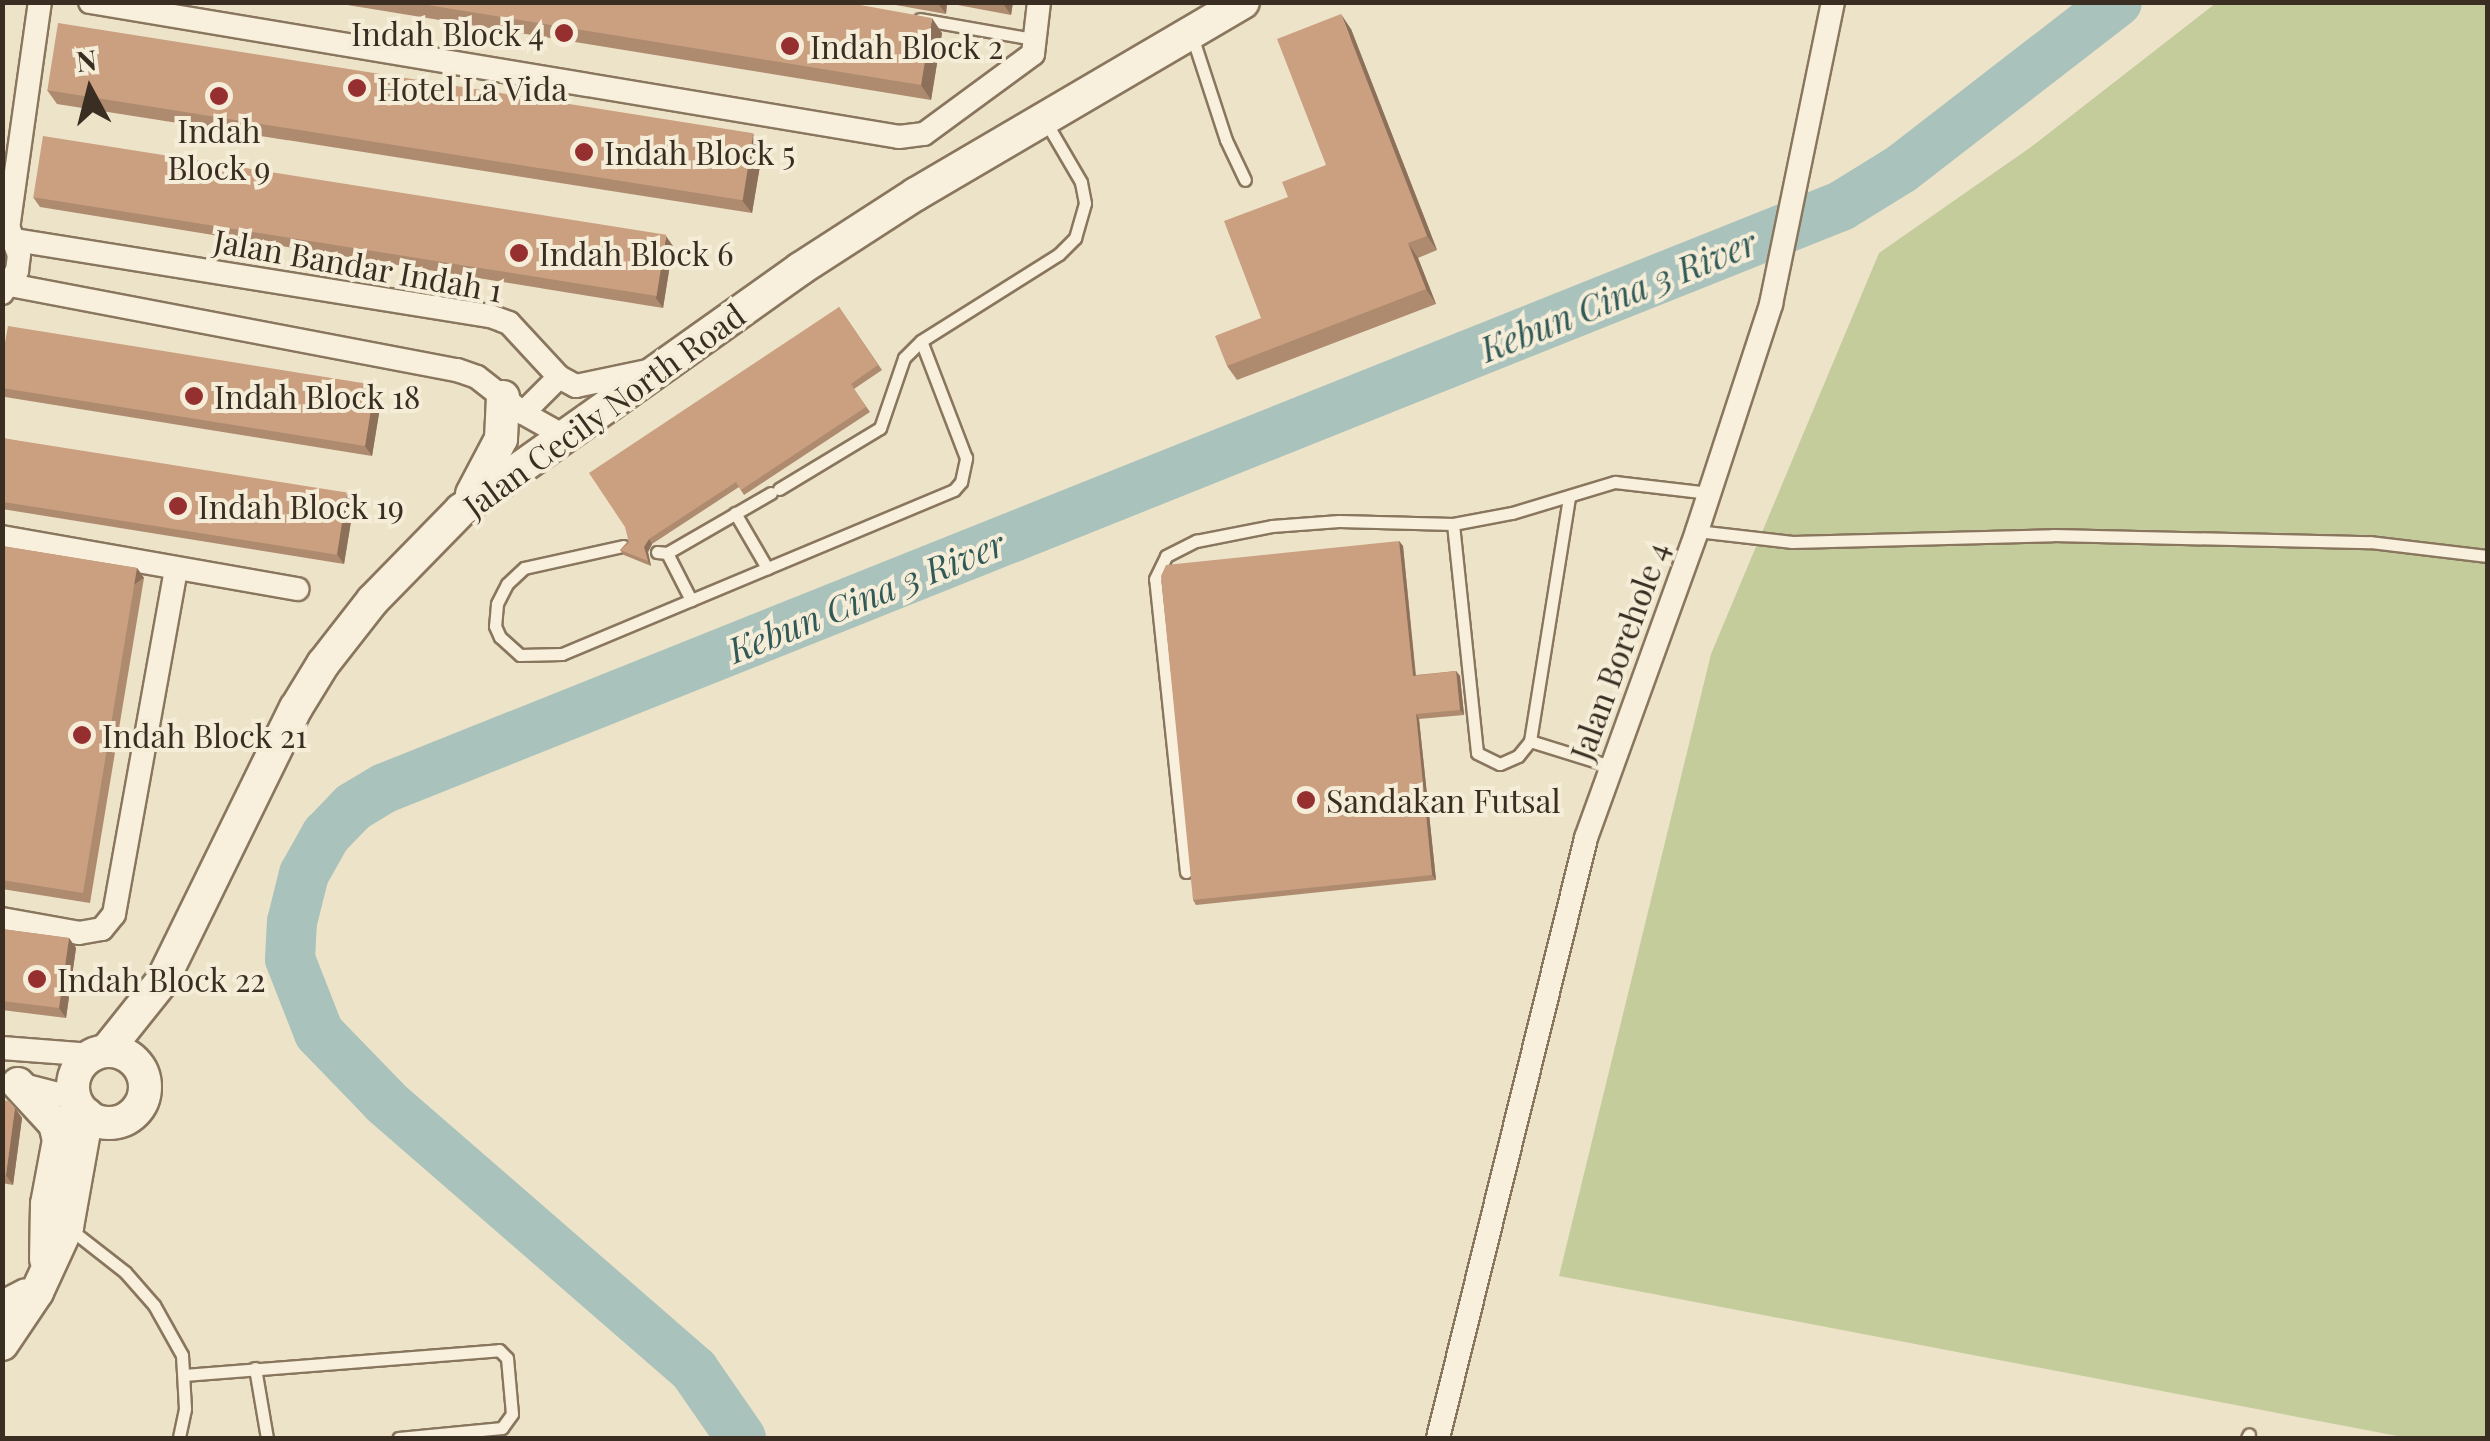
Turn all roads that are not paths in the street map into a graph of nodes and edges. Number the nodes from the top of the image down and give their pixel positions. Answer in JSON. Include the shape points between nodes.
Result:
{"nodes":[{"id":1,"x":40,"y":2,"type":"edge"},
{"id":2,"x":90,"y":2,"type":"edge"},
{"id":3,"x":1038,"y":2,"type":"edge"},
{"id":4,"x":1834,"y":2,"type":"edge"},
{"id":5,"x":1234,"y":6,"type":"edge"},
{"id":6,"x":900,"y":16,"type":"edge"},
{"id":7,"x":1191,"y":32,"type":"junction"},
{"id":8,"x":1034,"y":47,"type":"junction"},
{"id":9,"x":1044,"y":119,"type":"junction"},
{"id":10,"x":1245,"y":180,"type":"dead end"},
{"id":11,"x":9,"y":231,"type":"edge"},
{"id":12,"x":6,"y":289,"type":"edge"},
{"id":13,"x":920,"y":341,"type":"junction"},
{"id":14,"x":664,"y":366,"type":"junction"},
{"id":15,"x":559,"y":377,"type":"junction"},
{"id":16,"x":513,"y":405,"type":"junction"},
{"id":17,"x":564,"y":436,"type":"junction"},
{"id":18,"x":1709,"y":493,"type":"junction"},
{"id":19,"x":1569,"y":497,"type":"junction"},
{"id":20,"x":461,"y":510,"type":"junction"},
{"id":21,"x":735,"y":513,"type":"junction"},
{"id":22,"x":1454,"y":524,"type":"junction"},
{"id":23,"x":1697,"y":531,"type":"junction"},
{"id":24,"x":2,"y":537,"type":"edge"},
{"id":25,"x":623,"y":546,"type":"edge"},
{"id":26,"x":2488,"y":556,"type":"edge"},
{"id":27,"x":767,"y":568,"type":"junction"},
{"id":28,"x":176,"y":570,"type":"junction"},
{"id":29,"x":297,"y":589,"type":"dead end"},
{"id":30,"x":691,"y":600,"type":"junction"},
{"id":31,"x":1530,"y":741,"type":"junction"},
{"id":32,"x":1612,"y":766,"type":"junction"},
{"id":33,"x":1186,"y":872,"type":"edge"},
{"id":34,"x":2,"y":919,"type":"edge"},
{"id":35,"x":162,"y":981,"type":"junction"},
{"id":36,"x":2,"y":1048,"type":"edge"},
{"id":37,"x":99,"y":1053,"type":"junction"},
{"id":38,"x":137,"y":1064,"type":"junction"},
{"id":39,"x":10,"y":1083,"type":"edge"},
{"id":40,"x":93,"y":1112,"type":"junction"},
{"id":41,"x":68,"y":1222,"type":"junction"},
{"id":42,"x":42,"y":1283,"type":"junction"},
{"id":43,"x":2,"y":1302,"type":"edge"},
{"id":44,"x":2,"y":1344,"type":"edge"},
{"id":45,"x":255,"y":1368,"type":"junction"},
{"id":46,"x":184,"y":1375,"type":"junction"},
{"id":47,"x":179,"y":1438,"type":"edge"},
{"id":48,"x":267,"y":1438,"type":"edge"},
{"id":49,"x":398,"y":1438,"type":"edge"},
{"id":50,"x":1438,"y":1438,"type":"edge"}],
"edges":[{"from":1,"to":11,"type":"street"},
{"from":2,"to":8,"type":"street","via":[[899,138],[924,134]]},
{"from":3,"to":8,"type":"street"},
{"from":4,"to":18,"type":"street","name":"Jalan Borehole 4","via":[[1772,304]]},
{"from":5,"to":7,"type":"main road","name":"Jalan Cecily North Road"},
{"from":6,"to":8,"type":"lane"},
{"from":7,"to":9,"type":"main road","name":"Jalan Cecily North Road"},
{"from":7,"to":10,"type":"lane"},
{"from":9,"to":13,"type":"lane","via":[[1086,203],[1076,238]]},
{"from":9,"to":14,"type":"main road","name":"Jalan Cecily North Road","via":[[800,269]]},
{"from":11,"to":12,"type":"street","via":[[17,270]]},
{"from":11,"to":15,"type":"street","name":"Jalan Bandar Indah 1","via":[[490,316],[509,323]]},
{"from":12,"to":16,"type":"street","via":[[457,370]]},
{"from":13,"to":21,"type":"lane","via":[[904,358],[880,428]]},
{"from":13,"to":27,"type":"lane","via":[[966,458],[961,482]]},
{"from":14,"to":15,"type":"street","via":[[586,387]]},
{"from":14,"to":17,"type":"main road","name":"Jalan Cecily North Road"},
{"from":15,"to":16,"type":"street"},
{"from":16,"to":17,"type":"street"},
{"from":16,"to":20,"type":"main road","via":[[496,454]]},
{"from":17,"to":20,"type":"main road","name":"Jalan Cecily North Road"},
{"from":18,"to":19,"type":"lane","via":[[1615,482]]},
{"from":18,"to":23,"type":"street","name":"Jalan Borehole 4"},
{"from":19,"to":22,"type":"lane"},
{"from":19,"to":31,"type":"lane"},
{"from":20,"to":35,"type":"main road","name":"Jalan Cecily North Road","via":[[372,600],[296,708]]},
{"from":21,"to":27,"type":"lane"},
{"from":21,"to":30,"type":"lane","via":[[662,552]]},
{"from":22,"to":31,"type":"lane","via":[[1477,753],[1500,764]]},
{"from":22,"to":33,"type":"lane","via":[[1272,526],[1196,541],[1166,556],[1156,579]]},
{"from":23,"to":26,"type":"lane","via":[[1792,542],[2053,535],[2370,542]]},
{"from":23,"to":32,"type":"street","name":"Jalan Borehole 4"},
{"from":24,"to":28,"type":"street"},
{"from":25,"to":30,"type":"lane","via":[[536,563],[514,575],[497,604],[500,637],[520,655],[548,657]]},
{"from":27,"to":30,"type":"lane"},
{"from":28,"to":29,"type":"street"},
{"from":28,"to":34,"type":"street","via":[[114,914],[102,929],[80,934]]},
{"from":31,"to":32,"type":"lane"},
{"from":32,"to":50,"type":"street","name":"Jalan Borehole 4","via":[[1560,936]]},
{"from":35,"to":37,"type":"main road","name":"Jalan Cecily North Road"},
{"from":35,"to":38,"type":"main road","name":"Jalan Cecily North Road","via":[[162,1001]]},
{"from":36,"to":37,"type":"street"},
{"from":37,"to":38,"type":"main road","via":[[118,1051]]},
{"from":37,"to":40,"type":"main road","via":[[75,1073]]},
{"from":38,"to":40,"type":"main road","via":[[144,1074],[138,1109]]},
{"from":39,"to":40,"type":"street"},
{"from":39,"to":42,"type":"main road","via":[[54,1124],[59,1140]]},
{"from":40,"to":41,"type":"main road"},
{"from":41,"to":42,"type":"main road"},
{"from":41,"to":46,"type":"lane","via":[[154,1305],[182,1355]]},
{"from":42,"to":43,"type":"street"},
{"from":42,"to":44,"type":"main road"},
{"from":45,"to":46,"type":"lane"},
{"from":45,"to":48,"type":"lane"},
{"from":45,"to":49,"type":"lane","via":[[499,1350],[506,1358],[512,1414],[502,1428]]},
{"from":46,"to":47,"type":"lane"}]}
